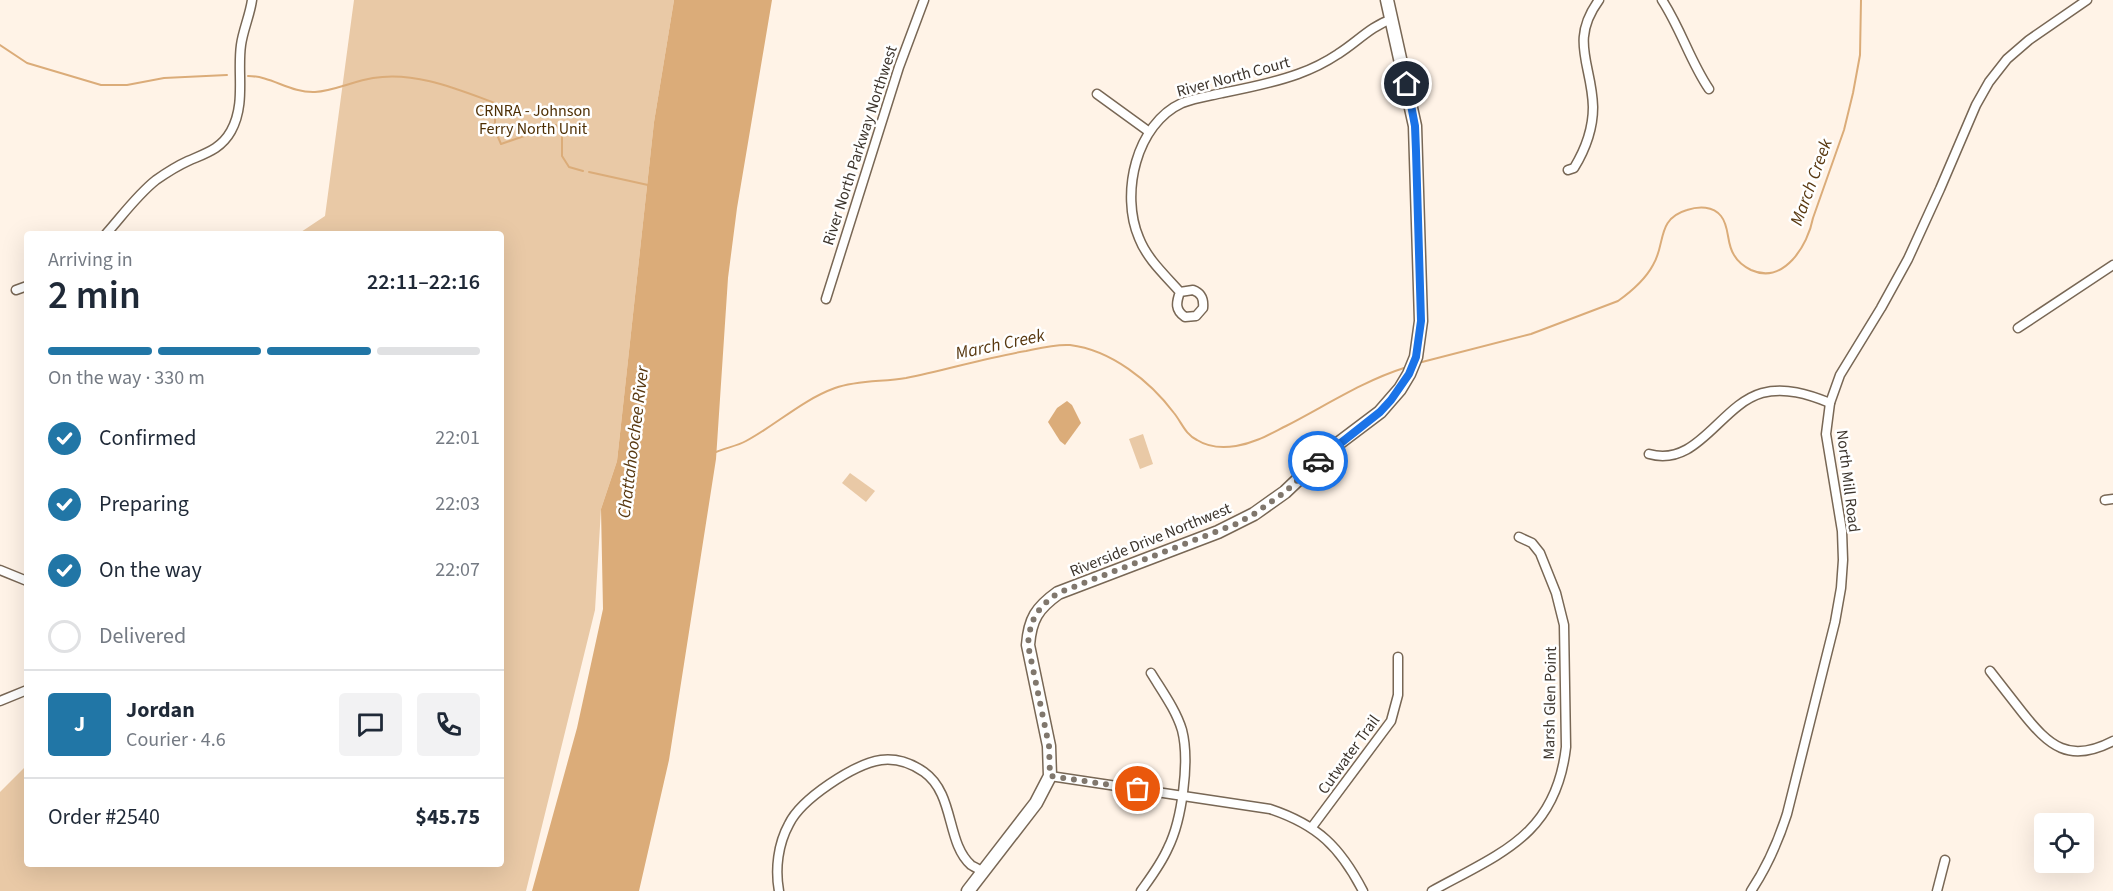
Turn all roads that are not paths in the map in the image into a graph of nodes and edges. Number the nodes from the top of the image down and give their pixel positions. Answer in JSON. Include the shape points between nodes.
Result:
{"nodes":[{"id":1,"x":252,"y":0,"type":"edge"},
{"id":2,"x":924,"y":0,"type":"edge"},
{"id":3,"x":1388,"y":0,"type":"edge"},
{"id":4,"x":1599,"y":0,"type":"edge"},
{"id":5,"x":1662,"y":0,"type":"edge"},
{"id":6,"x":2087,"y":0,"type":"edge"},
{"id":7,"x":1392,"y":19,"type":"junction"},
{"id":8,"x":1709,"y":89,"type":"dead end"},
{"id":9,"x":1097,"y":94,"type":"dead end"},
{"id":10,"x":1148,"y":131,"type":"junction"},
{"id":11,"x":1568,"y":170,"type":"dead end"},
{"id":12,"x":109,"y":231,"type":"edge"},
{"id":13,"x":2113,"y":265,"type":"edge"},
{"id":14,"x":24,"y":286,"type":"edge"},
{"id":15,"x":16,"y":290,"type":"dead end"},
{"id":16,"x":1180,"y":292,"type":"dead end"},
{"id":17,"x":826,"y":299,"type":"dead end"},
{"id":18,"x":2018,"y":328,"type":"dead end"},
{"id":19,"x":1830,"y":403,"type":"junction"},
{"id":20,"x":1649,"y":454,"type":"dead end"},
{"id":21,"x":1519,"y":537,"type":"dead end"},
{"id":22,"x":0,"y":570,"type":"edge"},
{"id":23,"x":24,"y":580,"type":"edge"},
{"id":24,"x":1398,"y":657,"type":"dead end"},
{"id":25,"x":1990,"y":671,"type":"dead end"},
{"id":26,"x":1151,"y":673,"type":"dead end"},
{"id":27,"x":24,"y":691,"type":"edge"},
{"id":28,"x":0,"y":701,"type":"edge"},
{"id":29,"x":2113,"y":741,"type":"edge"},
{"id":30,"x":1050,"y":776,"type":"junction"},
{"id":31,"x":1181,"y":795,"type":"junction"},
{"id":32,"x":1312,"y":827,"type":"junction"},
{"id":33,"x":1945,"y":860,"type":"dead end"},
{"id":34,"x":982,"y":872,"type":"junction"},
{"id":35,"x":779,"y":891,"type":"edge"},
{"id":36,"x":968,"y":891,"type":"edge"},
{"id":37,"x":1141,"y":891,"type":"edge"},
{"id":38,"x":1363,"y":891,"type":"edge"},
{"id":39,"x":1431,"y":891,"type":"edge"},
{"id":40,"x":1751,"y":891,"type":"edge"},
{"id":41,"x":1937,"y":891,"type":"edge"}],
"edges":[{"from":1,"to":12,"type":"street","via":[[242,43],[238,116],[225,141],[155,181]]},
{"from":2,"to":17,"type":"street","name":"River North Parkway Northwest","via":[[899,66]]},
{"from":3,"to":7,"type":"street","name":"Riverside Drive Northwest"},
{"from":4,"to":11,"type":"street","via":[[1583,34],[1582,49],[1592,95],[1592,123],[1582,155],[1574,168]]},
{"from":5,"to":8,"type":"street"},
{"from":6,"to":19,"type":"street","name":"North Mill Road","via":[[2029,40],[1989,82],[1908,259],[1840,375]]},
{"from":7,"to":10,"type":"street","name":"River North Court","via":[[1320,64],[1270,83],[1181,104]]},
{"from":7,"to":30,"type":"street","name":"Riverside Drive Northwest","via":[[1415,126],[1421,321],[1416,357],[1409,374],[1380,412],[1254,514],[1218,532],[1058,593],[1044,603],[1034,616],[1028,645],[1049,746]]},
{"from":9,"to":10,"type":"street"},
{"from":10,"to":16,"type":"street","name":"River North Court","via":[[1134,170],[1134,222],[1148,255]]},
{"from":13,"to":18,"type":"street"},
{"from":14,"to":15,"type":"street"},
{"from":19,"to":20,"type":"street","via":[[1796,392],[1763,393],[1738,405],[1683,452],[1666,457]]},
{"from":19,"to":40,"type":"street","name":"North Mill Road","via":[[1827,434],[1842,531],[1841,588],[1787,814],[1780,837]]},
{"from":21,"to":39,"type":"street","name":"Marsh Glen Point","via":[[1532,543],[1540,554],[1564,625],[1564,767],[1551,802],[1529,832],[1501,854]]},
{"from":22,"to":23,"type":"street"},
{"from":24,"to":32,"type":"street","name":"Cutwater Trail","via":[[1398,695],[1391,721]]},
{"from":25,"to":29,"type":"street","via":[[2039,734],[2055,746],[2089,751]]},
{"from":26,"to":31,"type":"street","via":[[1182,731],[1185,764]]},
{"from":27,"to":28,"type":"street"},
{"from":30,"to":31,"type":"street"},
{"from":30,"to":34,"type":"street","name":"Riverside Drive Northwest","via":[[1036,803]]},
{"from":31,"to":32,"type":"street","via":[[1270,809]]},
{"from":31,"to":37,"type":"street","via":[[1170,846]]},
{"from":32,"to":38,"type":"street","via":[[1345,860]]},
{"from":33,"to":41,"type":"street"},
{"from":34,"to":35,"type":"street","via":[[962,853],[944,799],[927,774],[903,761],[883,760],[859,767],[800,807],[781,844],[777,866]]},
{"from":34,"to":36,"type":"street","name":"Riverside Drive Northwest"}]}
